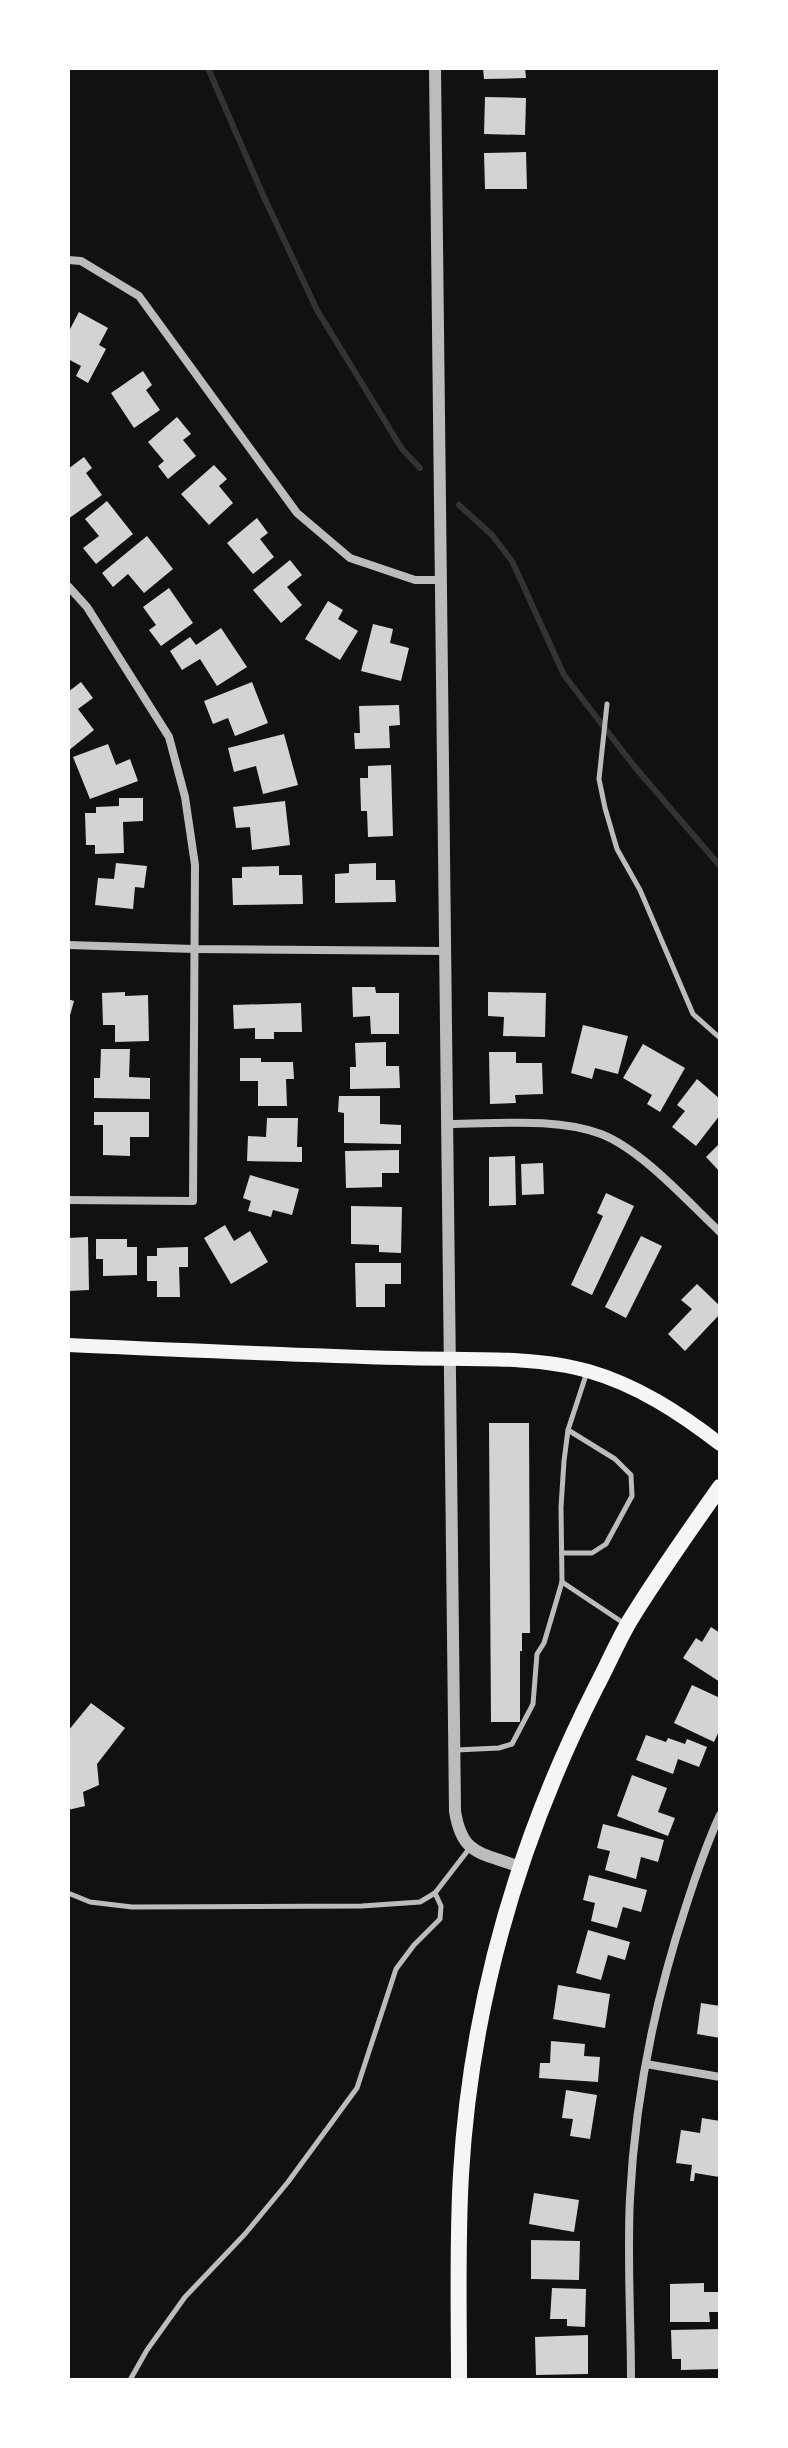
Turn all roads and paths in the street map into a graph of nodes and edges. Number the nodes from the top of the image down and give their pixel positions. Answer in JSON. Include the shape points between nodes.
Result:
{"nodes":[{"id":1,"x":435,"y":68,"type":"edge"},
{"id":2,"x":68,"y":260,"type":"edge"},
{"id":3,"x":441,"y":580,"type":"junction"},
{"id":4,"x":68,"y":586,"type":"edge"},
{"id":5,"x":607,"y":704,"type":"dead end"},
{"id":6,"x":68,"y":945,"type":"edge"},
{"id":7,"x":194,"y":949,"type":"junction"},
{"id":8,"x":445,"y":951,"type":"junction"},
{"id":9,"x":720,"y":1038,"type":"edge"},
{"id":10,"x":448,"y":1124,"type":"junction"},
{"id":11,"x":68,"y":1200,"type":"edge"},
{"id":12,"x":720,"y":1232,"type":"edge"},
{"id":13,"x":68,"y":1345,"type":"edge"},
{"id":14,"x":451,"y":1360,"type":"junction"},
{"id":15,"x":588,"y":1371,"type":"junction"},
{"id":16,"x":568,"y":1430,"type":"junction"},
{"id":17,"x":720,"y":1444,"type":"edge"},
{"id":18,"x":720,"y":1487,"type":"edge"},
{"id":19,"x":562,"y":1553,"type":"junction"},
{"id":20,"x":562,"y":1582,"type":"junction"},
{"id":21,"x":627,"y":1625,"type":"junction"},
{"id":22,"x":453,"y":1750,"type":"junction"},
{"id":23,"x":720,"y":1815,"type":"edge"},
{"id":24,"x":470,"y":1848,"type":"junction"},
{"id":25,"x":520,"y":1867,"type":"junction"},
{"id":26,"x":68,"y":1893,"type":"edge"},
{"id":27,"x":435,"y":1893,"type":"junction"},
{"id":28,"x":646,"y":2064,"type":"junction"},
{"id":29,"x":720,"y":2077,"type":"edge"},
{"id":30,"x":130,"y":2380,"type":"edge"},
{"id":31,"x":459,"y":2380,"type":"edge"},
{"id":32,"x":631,"y":2380,"type":"edge"}],
"edges":[{"from":1,"to":3,"type":"street"},
{"from":2,"to":3,"type":"street","via":[[81,261],[139,296],[297,513],[350,558],[415,580]]},
{"from":3,"to":8,"type":"street"},
{"from":4,"to":7,"type":"street","via":[[87,607],[169,737],[195,865]]},
{"from":5,"to":9,"type":"lane","via":[[599,779],[617,849],[693,1014]]},
{"from":6,"to":7,"type":"street"},
{"from":7,"to":8,"type":"street"},
{"from":7,"to":11,"type":"street","via":[[193,1201]]},
{"from":8,"to":10,"type":"street"},
{"from":10,"to":12,"type":"street","via":[[552,1124],[602,1135],[624,1146]]},
{"from":10,"to":14,"type":"street"},
{"from":13,"to":14,"type":"main road"},
{"from":14,"to":15,"type":"main road","via":[[538,1362]]},
{"from":14,"to":22,"type":"street"},
{"from":15,"to":16,"type":"lane"},
{"from":15,"to":17,"type":"main road","via":[[662,1403]]},
{"from":16,"to":19,"type":"lane"},
{"from":16,"to":19,"type":"lane","via":[[631,1475],[632,1496],[606,1544],[592,1553]]},
{"from":18,"to":21,"type":"main road"},
{"from":19,"to":20,"type":"lane"},
{"from":20,"to":21,"type":"lane"},
{"from":20,"to":22,"type":"lane","via":[[537,1654],[533,1704],[512,1744]]},
{"from":21,"to":25,"type":"main road","via":[[568,1741]]},
{"from":22,"to":24,"type":"street","via":[[458,1828]]},
{"from":23,"to":28,"type":"street","via":[[676,1938]]},
{"from":24,"to":25,"type":"street"},
{"from":24,"to":27,"type":"lane"},
{"from":25,"to":31,"type":"main road","via":[[497,1943],[468,2098],[461,2174]]},
{"from":26,"to":27,"type":"lane","via":[[90,1902],[132,1907],[362,1906],[420,1902]]},
{"from":27,"to":30,"type":"lane","via":[[440,1919],[396,1969],[357,2088],[288,2182],[185,2297]]},
{"from":28,"to":29,"type":"street"},
{"from":28,"to":32,"type":"street","via":[[630,2201]]}]}
